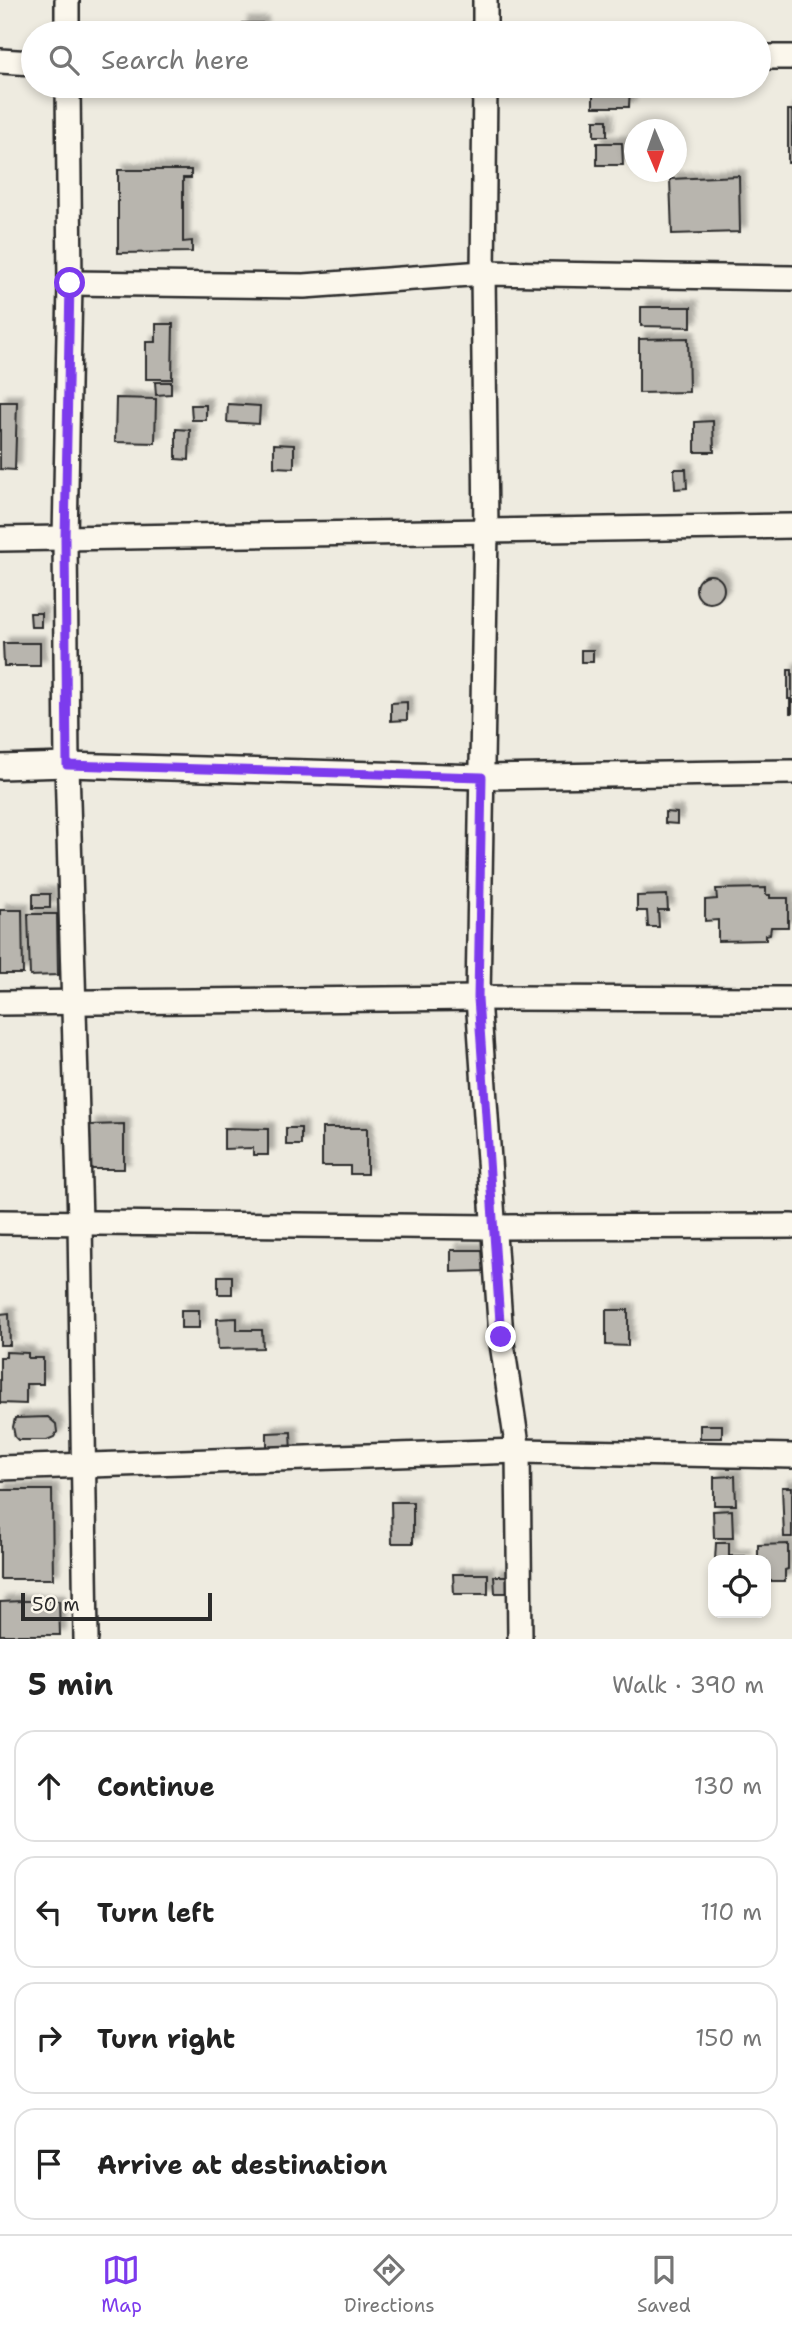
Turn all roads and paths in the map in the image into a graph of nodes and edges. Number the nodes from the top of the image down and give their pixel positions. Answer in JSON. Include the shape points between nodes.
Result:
{"nodes":[{"id":1,"x":67,"y":0,"type":"edge"},
{"id":2,"x":485,"y":0,"type":"edge"},
{"id":3,"x":67,"y":21,"type":"edge"},
{"id":4,"x":485,"y":21,"type":"edge"},
{"id":5,"x":771,"y":57,"type":"edge"},
{"id":6,"x":792,"y":57,"type":"edge"},
{"id":7,"x":0,"y":61,"type":"edge"},
{"id":8,"x":21,"y":62,"type":"edge"},
{"id":9,"x":68,"y":98,"type":"edge"},
{"id":10,"x":485,"y":98,"type":"edge"},
{"id":11,"x":483,"y":273,"type":"junction"},
{"id":12,"x":792,"y":278,"type":"edge"},
{"id":13,"x":70,"y":283,"type":"junction"},
{"id":14,"x":792,"y":526,"type":"edge"},
{"id":15,"x":486,"y":530,"type":"junction"},
{"id":16,"x":0,"y":539,"type":"edge"},
{"id":17,"x":65,"y":539,"type":"junction"},
{"id":18,"x":67,"y":765,"type":"junction"},
{"id":19,"x":0,"y":767,"type":"edge"},
{"id":20,"x":792,"y":772,"type":"edge"},
{"id":21,"x":482,"y":777,"type":"junction"},
{"id":22,"x":478,"y":998,"type":"junction"},
{"id":23,"x":792,"y":999,"type":"edge"},
{"id":24,"x":74,"y":1001,"type":"junction"},
{"id":25,"x":0,"y":1003,"type":"edge"},
{"id":26,"x":80,"y":1221,"type":"junction"},
{"id":27,"x":0,"y":1222,"type":"edge"},
{"id":28,"x":792,"y":1226,"type":"edge"},
{"id":29,"x":493,"y":1227,"type":"junction"},
{"id":30,"x":518,"y":1451,"type":"junction"},
{"id":31,"x":792,"y":1456,"type":"edge"},
{"id":32,"x":84,"y":1466,"type":"junction"},
{"id":33,"x":0,"y":1468,"type":"edge"},
{"id":34,"x":86,"y":1639,"type":"edge"},
{"id":35,"x":520,"y":1639,"type":"edge"}],
"edges":[{"from":1,"to":3,"type":"street"},
{"from":2,"to":4,"type":"street"},
{"from":5,"to":6,"type":"street"},
{"from":7,"to":8,"type":"street"},
{"from":9,"to":13,"type":"street"},
{"from":10,"to":11,"type":"street"},
{"from":11,"to":12,"type":"street"},
{"from":11,"to":13,"type":"street","via":[[304,286]]},
{"from":11,"to":15,"type":"street"},
{"from":13,"to":17,"type":"street"},
{"from":14,"to":15,"type":"street"},
{"from":15,"to":17,"type":"street"},
{"from":15,"to":21,"type":"street"},
{"from":16,"to":17,"type":"street"},
{"from":17,"to":18,"type":"street"},
{"from":18,"to":19,"type":"street"},
{"from":18,"to":21,"type":"street"},
{"from":18,"to":24,"type":"street"},
{"from":20,"to":21,"type":"street"},
{"from":21,"to":22,"type":"street"},
{"from":22,"to":23,"type":"street"},
{"from":22,"to":24,"type":"street"},
{"from":22,"to":29,"type":"street"},
{"from":24,"to":25,"type":"street"},
{"from":24,"to":26,"type":"street"},
{"from":26,"to":27,"type":"street"},
{"from":26,"to":29,"type":"street"},
{"from":26,"to":32,"type":"street"},
{"from":28,"to":29,"type":"street"},
{"from":29,"to":30,"type":"street","via":[[501,1337]]},
{"from":30,"to":31,"type":"street"},
{"from":30,"to":32,"type":"street"},
{"from":30,"to":35,"type":"street"},
{"from":32,"to":33,"type":"street"},
{"from":32,"to":34,"type":"street"}]}
